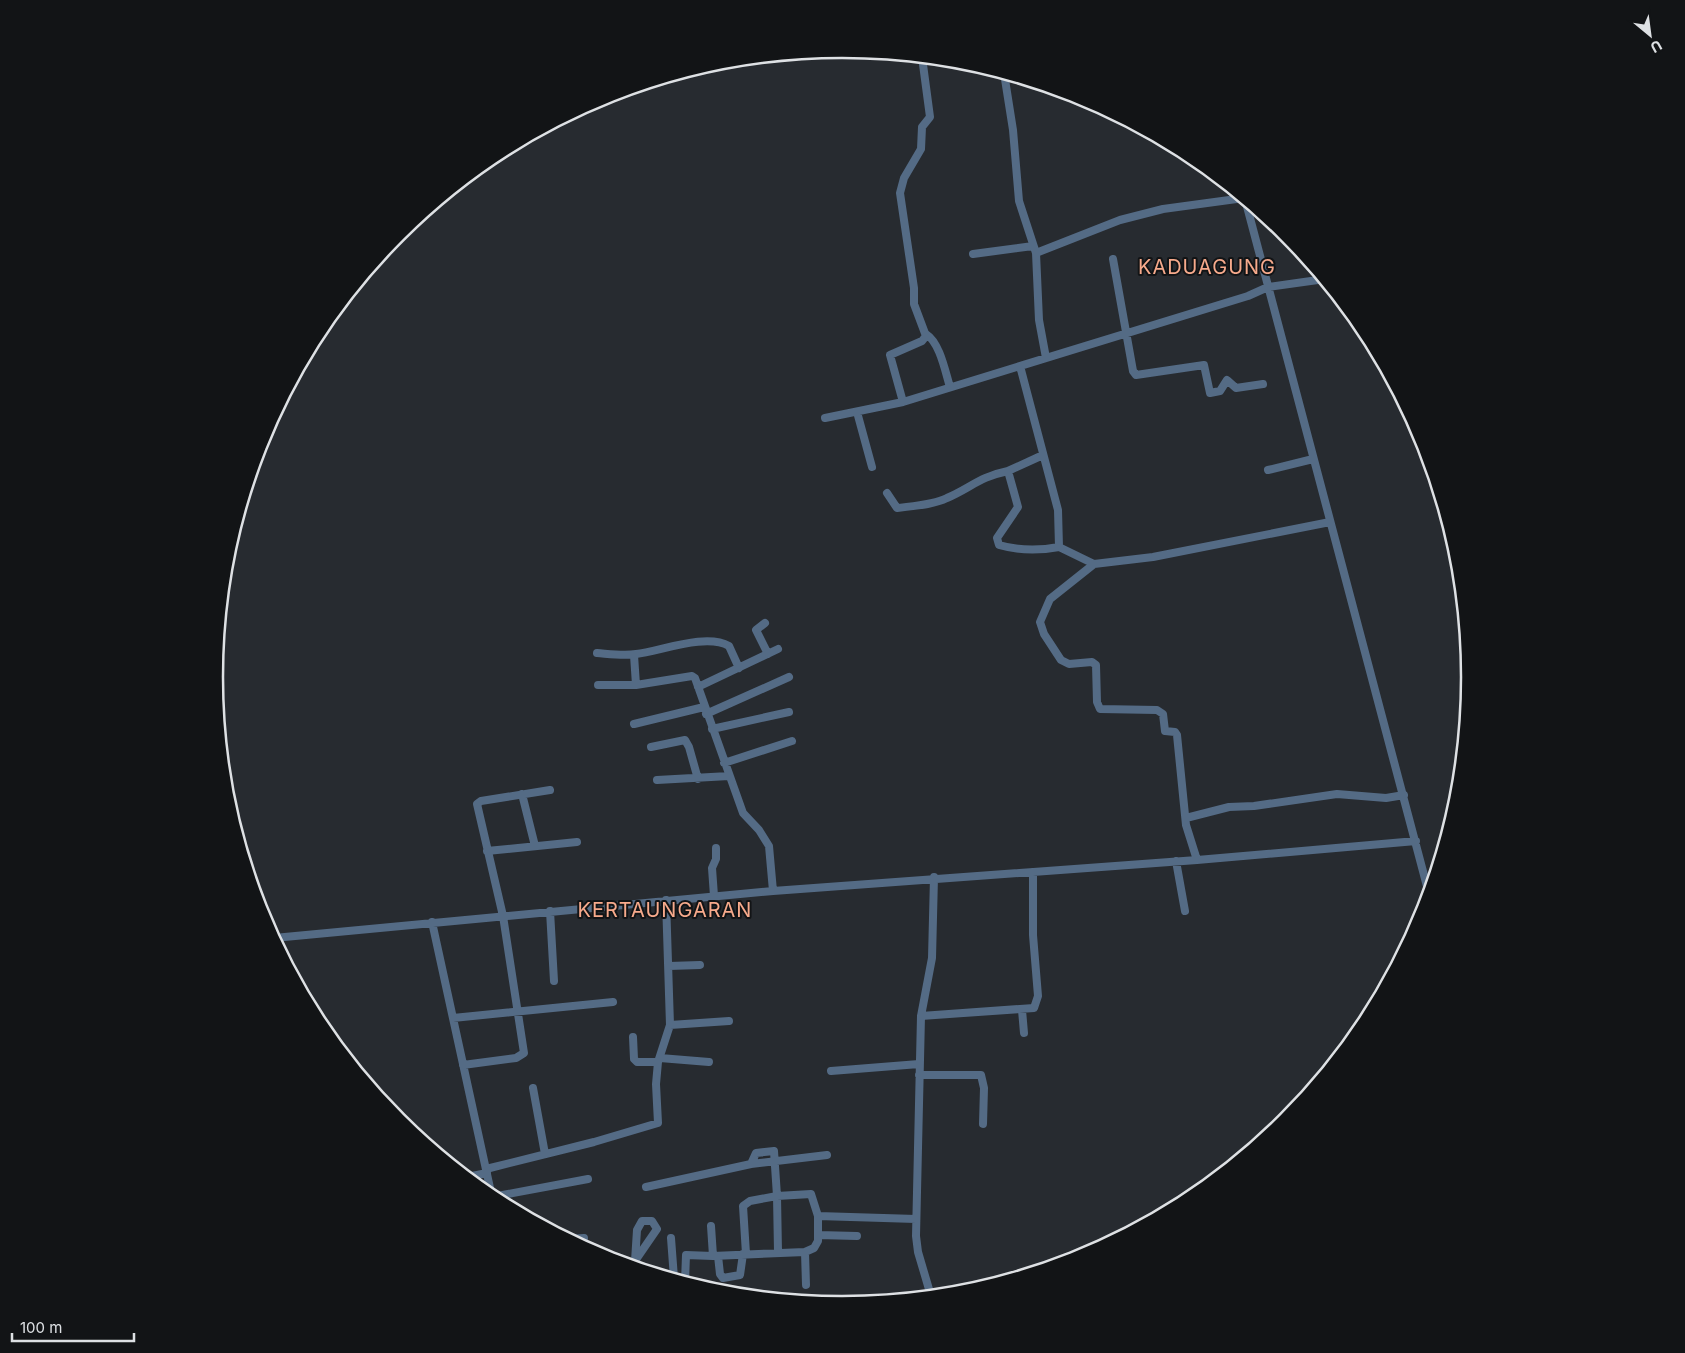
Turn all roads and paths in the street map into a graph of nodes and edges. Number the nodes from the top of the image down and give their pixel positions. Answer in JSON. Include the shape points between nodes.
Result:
{"nodes":[{"id":1,"x":923,"y":63,"type":"edge"},
{"id":2,"x":1005,"y":80,"type":"edge"},
{"id":3,"x":1236,"y":199,"type":"edge"},
{"id":4,"x":1248,"y":208,"type":"edge"},
{"id":5,"x":1034,"y":249,"type":"junction"},
{"id":6,"x":973,"y":254,"type":"dead end"},
{"id":7,"x":1113,"y":259,"type":"dead end"},
{"id":8,"x":1318,"y":281,"type":"edge"},
{"id":9,"x":1268,"y":287,"type":"junction"},
{"id":10,"x":926,"y":334,"type":"junction"},
{"id":11,"x":1127,"y":334,"type":"junction"},
{"id":12,"x":1046,"y":358,"type":"junction"},
{"id":13,"x":1020,"y":366,"type":"junction"},
{"id":14,"x":1263,"y":384,"type":"dead end"},
{"id":15,"x":950,"y":387,"type":"junction"},
{"id":16,"x":903,"y":402,"type":"junction"},
{"id":17,"x":857,"y":412,"type":"junction"},
{"id":18,"x":826,"y":418,"type":"dead end"},
{"id":19,"x":1043,"y":455,"type":"junction"},
{"id":20,"x":1313,"y":459,"type":"junction"},
{"id":21,"x":872,"y":467,"type":"dead end"},
{"id":22,"x":1268,"y":470,"type":"dead end"},
{"id":23,"x":1008,"y":471,"type":"junction"},
{"id":24,"x":888,"y":493,"type":"dead end"},
{"id":25,"x":1330,"y":522,"type":"junction"},
{"id":26,"x":1059,"y":548,"type":"junction"},
{"id":27,"x":1094,"y":564,"type":"junction"},
{"id":28,"x":765,"y":623,"type":"dead end"},
{"id":29,"x":778,"y":649,"type":"dead end"},
{"id":30,"x":597,"y":653,"type":"dead end"},
{"id":31,"x":768,"y":654,"type":"junction"},
{"id":32,"x":634,"y":655,"type":"junction"},
{"id":33,"x":740,"y":668,"type":"junction"},
{"id":34,"x":789,"y":678,"type":"dead end"},
{"id":35,"x":598,"y":685,"type":"dead end"},
{"id":36,"x":636,"y":685,"type":"junction"},
{"id":37,"x":698,"y":686,"type":"junction"},
{"id":38,"x":705,"y":710,"type":"junction"},
{"id":39,"x":789,"y":712,"type":"dead end"},
{"id":40,"x":634,"y":724,"type":"dead end"},
{"id":41,"x":712,"y":730,"type":"junction"},
{"id":42,"x":792,"y":741,"type":"dead end"},
{"id":43,"x":651,"y":747,"type":"dead end"},
{"id":44,"x":724,"y":763,"type":"junction"},
{"id":45,"x":728,"y":776,"type":"junction"},
{"id":46,"x":698,"y":779,"type":"junction"},
{"id":47,"x":657,"y":780,"type":"dead end"},
{"id":48,"x":550,"y":790,"type":"dead end"},
{"id":49,"x":522,"y":794,"type":"junction"},
{"id":50,"x":1404,"y":795,"type":"junction"},
{"id":51,"x":1186,"y":818,"type":"junction"},
{"id":52,"x":1416,"y":840,"type":"junction"},
{"id":53,"x":576,"y":842,"type":"dead end"},
{"id":54,"x":535,"y":846,"type":"junction"},
{"id":55,"x":716,"y":848,"type":"dead end"},
{"id":56,"x":487,"y":851,"type":"junction"},
{"id":57,"x":1197,"y":860,"type":"junction"},
{"id":58,"x":1176,"y":861,"type":"junction"},
{"id":59,"x":1033,"y":872,"type":"junction"},
{"id":60,"x":934,"y":877,"type":"junction"},
{"id":61,"x":1426,"y":882,"type":"edge"},
{"id":62,"x":774,"y":890,"type":"junction"},
{"id":63,"x":714,"y":896,"type":"junction"},
{"id":64,"x":666,"y":900,"type":"junction"},
{"id":65,"x":550,"y":911,"type":"junction"},
{"id":66,"x":1185,"y":911,"type":"dead end"},
{"id":67,"x":503,"y":916,"type":"junction"},
{"id":68,"x":432,"y":922,"type":"junction"},
{"id":69,"x":281,"y":937,"type":"edge"},
{"id":70,"x":700,"y":965,"type":"dead end"},
{"id":71,"x":668,"y":966,"type":"junction"},
{"id":72,"x":554,"y":981,"type":"dead end"},
{"id":73,"x":613,"y":1002,"type":"dead end"},
{"id":74,"x":517,"y":1010,"type":"junction"},
{"id":75,"x":1022,"y":1010,"type":"junction"},
{"id":76,"x":920,"y":1016,"type":"junction"},
{"id":77,"x":453,"y":1018,"type":"junction"},
{"id":78,"x":729,"y":1021,"type":"dead end"},
{"id":79,"x":670,"y":1025,"type":"junction"},
{"id":80,"x":1024,"y":1033,"type":"dead end"},
{"id":81,"x":633,"y":1037,"type":"dead end"},
{"id":82,"x":659,"y":1060,"type":"junction"},
{"id":83,"x":709,"y":1062,"type":"dead end"},
{"id":84,"x":919,"y":1064,"type":"junction"},
{"id":85,"x":463,"y":1065,"type":"junction"},
{"id":86,"x":831,"y":1071,"type":"dead end"},
{"id":87,"x":919,"y":1075,"type":"junction"},
{"id":88,"x":533,"y":1088,"type":"dead end"},
{"id":89,"x":983,"y":1124,"type":"dead end"},
{"id":90,"x":546,"y":1154,"type":"junction"},
{"id":91,"x":827,"y":1155,"type":"dead end"},
{"id":92,"x":774,"y":1160,"type":"junction"},
{"id":93,"x":751,"y":1164,"type":"junction"},
{"id":94,"x":486,"y":1171,"type":"junction"},
{"id":95,"x":475,"y":1175,"type":"edge"},
{"id":96,"x":588,"y":1179,"type":"dead end"},
{"id":97,"x":489,"y":1184,"type":"edge"},
{"id":98,"x":646,"y":1187,"type":"dead end"},
{"id":99,"x":505,"y":1195,"type":"edge"},
{"id":100,"x":777,"y":1196,"type":"junction"},
{"id":101,"x":818,"y":1216,"type":"junction"},
{"id":102,"x":916,"y":1218,"type":"junction"},
{"id":103,"x":711,"y":1226,"type":"dead end"},
{"id":104,"x":818,"y":1235,"type":"junction"},
{"id":105,"x":856,"y":1236,"type":"dead end"},
{"id":106,"x":671,"y":1238,"type":"dead end"},
{"id":107,"x":778,"y":1252,"type":"junction"},
{"id":108,"x":805,"y":1252,"type":"junction"},
{"id":109,"x":672,"y":1254,"type":"junction"},
{"id":110,"x":744,"y":1254,"type":"junction"},
{"id":111,"x":686,"y":1255,"type":"junction"},
{"id":112,"x":716,"y":1256,"type":"junction"},
{"id":113,"x":635,"y":1259,"type":"edge"},
{"id":114,"x":636,"y":1260,"type":"edge"},
{"id":115,"x":673,"y":1272,"type":"edge"},
{"id":116,"x":685,"y":1275,"type":"edge"},
{"id":117,"x":806,"y":1285,"type":"dead end"},
{"id":118,"x":929,"y":1289,"type":"edge"}],
"edges":[{"from":1,"to":10,"type":"street","via":[[930,117],[922,126],[921,149],[904,178],[900,193],[914,304]]},
{"from":2,"to":5,"type":"street","via":[[1019,201]]},
{"from":3,"to":5,"type":"street","via":[[1163,209]]},
{"from":4,"to":9,"type":"street"},
{"from":5,"to":6,"type":"street"},
{"from":5,"to":12,"type":"street","via":[[1039,320]]},
{"from":7,"to":11,"type":"street"},
{"from":8,"to":9,"type":"street"},
{"from":9,"to":11,"type":"street"},
{"from":9,"to":20,"type":"street"},
{"from":10,"to":15,"type":"street","via":[[932,339]]},
{"from":10,"to":16,"type":"street","via":[[922,341],[890,355]]},
{"from":11,"to":12,"type":"street"},
{"from":11,"to":14,"type":"street","via":[[1136,375],[1204,365],[1210,392],[1220,391],[1227,380],[1236,388]]},
{"from":12,"to":13,"type":"street"},
{"from":13,"to":15,"type":"street"},
{"from":13,"to":19,"type":"street"},
{"from":15,"to":16,"type":"street"},
{"from":16,"to":17,"type":"street"},
{"from":17,"to":18,"type":"street"},
{"from":17,"to":21,"type":"street"},
{"from":19,"to":23,"type":"street"},
{"from":19,"to":26,"type":"street","via":[[1058,510]]},
{"from":20,"to":22,"type":"street"},
{"from":20,"to":25,"type":"street"},
{"from":23,"to":24,"type":"street","via":[[988,475],[936,502],[896,508]]},
{"from":23,"to":26,"type":"street","via":[[1018,507],[998,538],[999,545],[1034,551]]},
{"from":25,"to":27,"type":"street","via":[[1154,557]]},
{"from":25,"to":50,"type":"street"},
{"from":26,"to":27,"type":"street"},
{"from":27,"to":51,"type":"street","via":[[1050,599],[1041,616],[1040,626],[1061,660],[1069,664],[1092,662],[1096,665],[1100,709],[1162,712],[1165,731],[1177,735]]},
{"from":28,"to":31,"type":"street","via":[[756,630]]},
{"from":29,"to":31,"type":"street"},
{"from":30,"to":32,"type":"street"},
{"from":31,"to":33,"type":"street"},
{"from":32,"to":33,"type":"street","via":[[684,645],[722,644],[729,646]]},
{"from":32,"to":36,"type":"street"},
{"from":33,"to":37,"type":"street"},
{"from":34,"to":38,"type":"street"},
{"from":35,"to":36,"type":"street"},
{"from":36,"to":37,"type":"street","via":[[692,676]]},
{"from":37,"to":38,"type":"street"},
{"from":38,"to":40,"type":"street"},
{"from":38,"to":41,"type":"street"},
{"from":39,"to":41,"type":"street"},
{"from":41,"to":44,"type":"street"},
{"from":42,"to":44,"type":"street"},
{"from":43,"to":46,"type":"street","via":[[685,740]]},
{"from":44,"to":45,"type":"street"},
{"from":45,"to":46,"type":"street"},
{"from":45,"to":62,"type":"street","via":[[743,813],[770,846]]},
{"from":46,"to":47,"type":"street"},
{"from":48,"to":49,"type":"street"},
{"from":49,"to":54,"type":"street"},
{"from":49,"to":56,"type":"street","via":[[476,804]]},
{"from":50,"to":51,"type":"street","via":[[1386,798],[1337,794],[1229,807]]},
{"from":50,"to":52,"type":"street"},
{"from":51,"to":57,"type":"street"},
{"from":52,"to":57,"type":"street"},
{"from":52,"to":61,"type":"street"},
{"from":53,"to":54,"type":"street"},
{"from":54,"to":56,"type":"street"},
{"from":55,"to":63,"type":"street","via":[[712,871]]},
{"from":56,"to":67,"type":"street"},
{"from":57,"to":58,"type":"street"},
{"from":58,"to":59,"type":"street"},
{"from":58,"to":66,"type":"street"},
{"from":59,"to":60,"type":"street"},
{"from":59,"to":75,"type":"street","via":[[1038,1003],[1034,1008]]},
{"from":60,"to":62,"type":"street"},
{"from":60,"to":76,"type":"street","via":[[932,958]]},
{"from":62,"to":63,"type":"street"},
{"from":63,"to":64,"type":"street"},
{"from":64,"to":65,"type":"street"},
{"from":64,"to":71,"type":"street"},
{"from":65,"to":67,"type":"street"},
{"from":65,"to":72,"type":"street"},
{"from":67,"to":68,"type":"street"},
{"from":67,"to":74,"type":"street"},
{"from":68,"to":69,"type":"street"},
{"from":68,"to":77,"type":"street"},
{"from":70,"to":71,"type":"street"},
{"from":71,"to":79,"type":"street"},
{"from":73,"to":74,"type":"street"},
{"from":74,"to":77,"type":"street"},
{"from":74,"to":85,"type":"street","via":[[524,1047],[522,1056]]},
{"from":75,"to":76,"type":"street"},
{"from":75,"to":80,"type":"street"},
{"from":76,"to":84,"type":"street"},
{"from":77,"to":85,"type":"street"},
{"from":78,"to":79,"type":"street"},
{"from":79,"to":82,"type":"street"},
{"from":81,"to":82,"type":"street","via":[[637,1062]]},
{"from":82,"to":83,"type":"street"},
{"from":82,"to":90,"type":"street","via":[[656,1084],[658,1123]]},
{"from":84,"to":86,"type":"street"},
{"from":84,"to":87,"type":"street"},
{"from":85,"to":94,"type":"street"},
{"from":87,"to":89,"type":"street","via":[[981,1075]]},
{"from":87,"to":102,"type":"street"},
{"from":88,"to":90,"type":"street"},
{"from":90,"to":94,"type":"street"},
{"from":91,"to":92,"type":"street"},
{"from":92,"to":93,"type":"street"},
{"from":92,"to":93,"type":"street","via":[[774,1148],[756,1153]]},
{"from":92,"to":100,"type":"street"},
{"from":93,"to":98,"type":"street"},
{"from":94,"to":95,"type":"street"},
{"from":94,"to":97,"type":"street"},
{"from":96,"to":99,"type":"street"},
{"from":100,"to":101,"type":"street","via":[[811,1194]]},
{"from":100,"to":107,"type":"street"},
{"from":100,"to":110,"type":"street","via":[[750,1200],[743,1206]]},
{"from":101,"to":102,"type":"street"},
{"from":101,"to":104,"type":"street"},
{"from":102,"to":118,"type":"street","via":[[918,1252]]},
{"from":103,"to":112,"type":"street"},
{"from":104,"to":105,"type":"street"},
{"from":104,"to":108,"type":"street","via":[[817,1245]]},
{"from":106,"to":109,"type":"street"},
{"from":107,"to":108,"type":"street"},
{"from":107,"to":110,"type":"street"},
{"from":108,"to":117,"type":"street"},
{"from":109,"to":111,"type":"street"},
{"from":109,"to":115,"type":"street"},
{"from":110,"to":112,"type":"street"},
{"from":110,"to":112,"type":"street","via":[[740,1275],[723,1278]]},
{"from":111,"to":112,"type":"street"},
{"from":111,"to":116,"type":"street"},
{"from":113,"to":114,"type":"street","via":[[640,1223],[652,1221],[657,1226],[656,1233]]}]}
